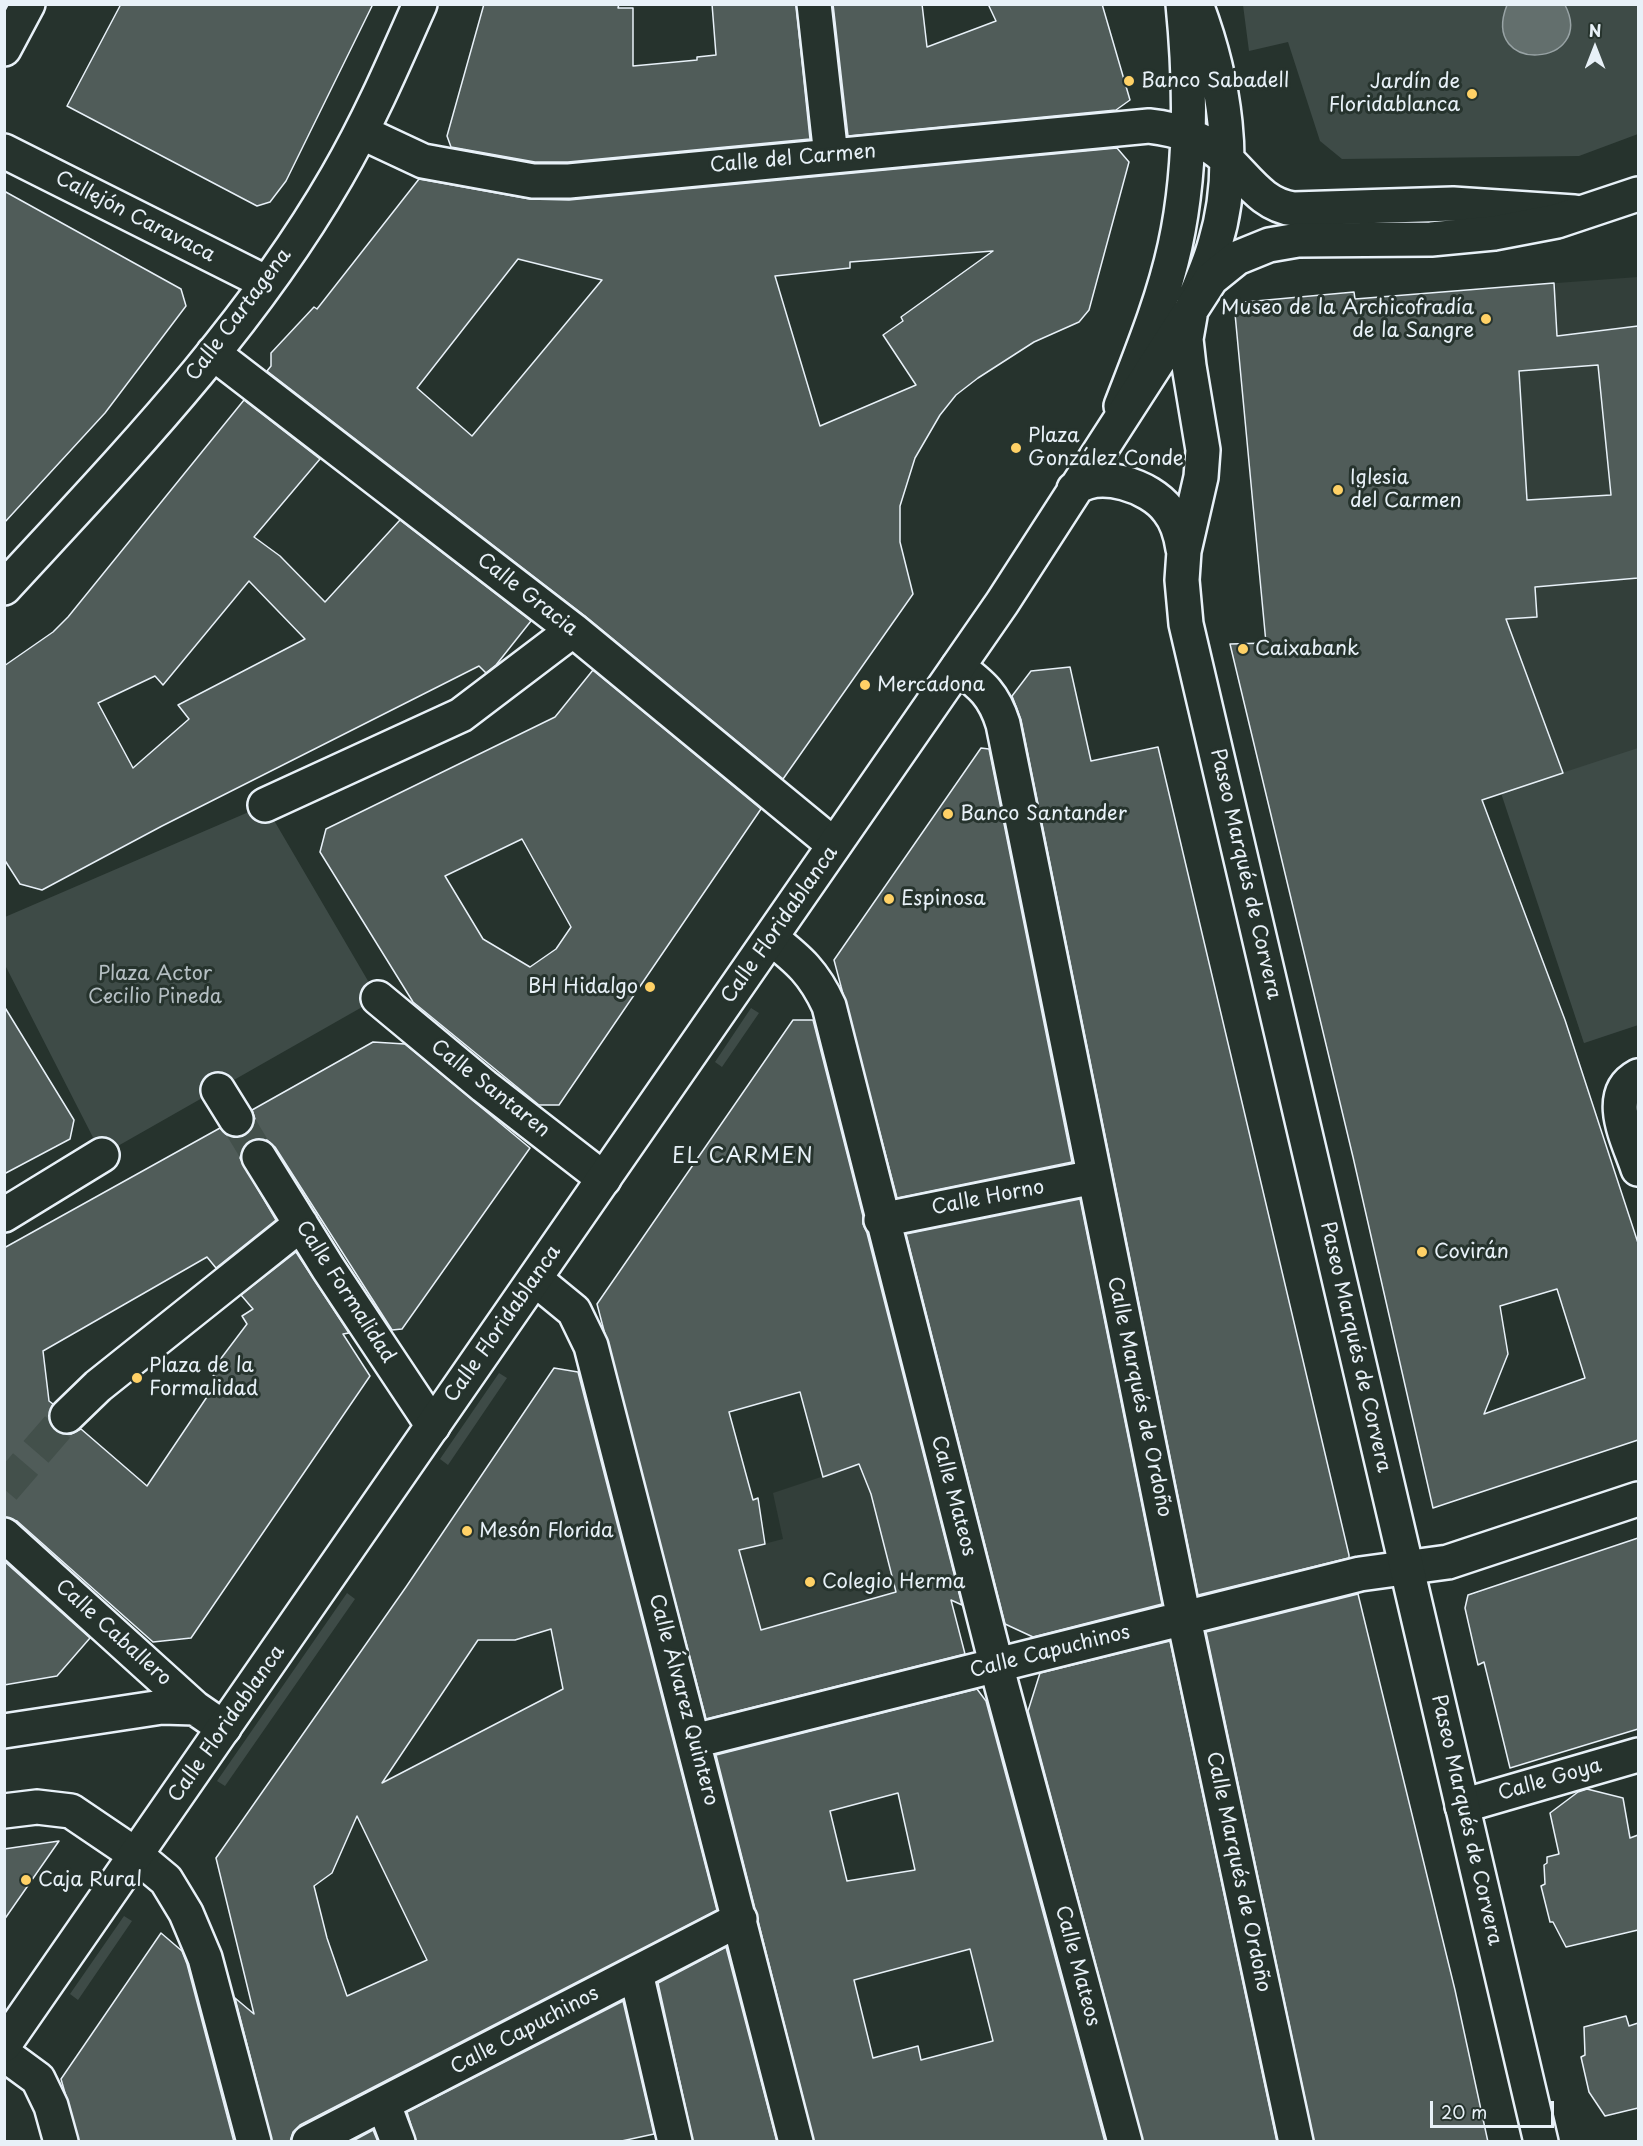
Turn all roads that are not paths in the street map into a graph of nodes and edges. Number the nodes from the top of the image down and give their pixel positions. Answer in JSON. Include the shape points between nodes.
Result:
{"nodes":[{"id":1,"x":28,"y":4,"type":"edge"},
{"id":2,"x":420,"y":4,"type":"edge"},
{"id":3,"x":814,"y":4,"type":"edge"},
{"id":4,"x":1183,"y":4,"type":"edge"},
{"id":5,"x":1196,"y":4,"type":"edge"},
{"id":6,"x":4,"y":49,"type":"edge"},
{"id":7,"x":361,"y":132,"type":"junction"},
{"id":8,"x":1188,"y":134,"type":"junction"},
{"id":9,"x":4,"y":151,"type":"edge"},
{"id":10,"x":831,"y":156,"type":"junction"},
{"id":11,"x":1225,"y":157,"type":"junction"},
{"id":12,"x":1638,"y":194,"type":"edge"},
{"id":13,"x":1586,"y":213,"type":"junction"},
{"id":14,"x":267,"y":283,"type":"junction"},
{"id":15,"x":1191,"y":308,"type":"junction"},
{"id":16,"x":213,"y":353,"type":"junction"},
{"id":17,"x":1106,"y":438,"type":"junction"},
{"id":18,"x":1074,"y":489,"type":"junction"},
{"id":19,"x":1184,"y":551,"type":"junction"},
{"id":20,"x":4,"y":588,"type":"edge"},
{"id":21,"x":573,"y":630,"type":"junction"},
{"id":22,"x":958,"y":667,"type":"junction"},
{"id":23,"x":265,"y":805,"type":"dead end"},
{"id":24,"x":834,"y":845,"type":"junction"},
{"id":25,"x":771,"y":938,"type":"junction"},
{"id":26,"x":378,"y":998,"type":"dead end"},
{"id":27,"x":1638,"y":1076,"type":"edge"},
{"id":28,"x":218,"y":1090,"type":"dead end"},
{"id":29,"x":236,"y":1119,"type":"tunnel mouth"},
{"id":30,"x":102,"y":1155,"type":"dead end"},
{"id":31,"x":259,"y":1156,"type":"tunnel mouth"},
{"id":32,"x":1638,"y":1169,"type":"edge"},
{"id":33,"x":1094,"y":1177,"type":"junction"},
{"id":34,"x":604,"y":1179,"type":"junction"},
{"id":35,"x":4,"y":1215,"type":"edge"},
{"id":36,"x":881,"y":1220,"type":"junction"},
{"id":37,"x":300,"y":1224,"type":"junction"},
{"id":38,"x":535,"y":1279,"type":"junction"},
{"id":39,"x":67,"y":1416,"type":"tunnel mouth"},
{"id":40,"x":433,"y":1426,"type":"junction"},
{"id":41,"x":1638,"y":1499,"type":"edge"},
{"id":42,"x":4,"y":1535,"type":"edge"},
{"id":43,"x":1407,"y":1568,"type":"junction"},
{"id":44,"x":1184,"y":1619,"type":"junction"},
{"id":45,"x":997,"y":1665,"type":"junction"},
{"id":46,"x":195,"y":1708,"type":"junction"},
{"id":47,"x":224,"y":1728,"type":"junction"},
{"id":48,"x":4,"y":1731,"type":"edge"},
{"id":49,"x":694,"y":1742,"type":"junction"},
{"id":50,"x":1638,"y":1755,"type":"edge"},
{"id":51,"x":1462,"y":1806,"type":"junction"},
{"id":52,"x":4,"y":1811,"type":"edge"},
{"id":53,"x":136,"y":1855,"type":"junction"},
{"id":54,"x":740,"y":1919,"type":"junction"},
{"id":55,"x":636,"y":1973,"type":"junction"},
{"id":56,"x":4,"y":2045,"type":"edge"},
{"id":57,"x":4,"y":2054,"type":"edge"},
{"id":58,"x":384,"y":2105,"type":"junction"},
{"id":59,"x":61,"y":2142,"type":"edge"},
{"id":60,"x":254,"y":2142,"type":"edge"},
{"id":61,"x":309,"y":2142,"type":"edge"},
{"id":62,"x":398,"y":2142,"type":"edge"},
{"id":63,"x":675,"y":2142,"type":"edge"},
{"id":64,"x":796,"y":2142,"type":"edge"},
{"id":65,"x":1125,"y":2142,"type":"edge"},
{"id":66,"x":1296,"y":2142,"type":"edge"},
{"id":67,"x":1541,"y":2142,"type":"edge"}],
"edges":[{"from":1,"to":6,"type":"street"},
{"from":2,"to":7,"type":"street","name":"Calle Cartagena"},
{"from":3,"to":10,"type":"street"},
{"from":4,"to":8,"type":"street"},
{"from":5,"to":11,"type":"street","via":[[1218,72]]},
{"from":7,"to":10,"type":"street","name":"Calle del Carmen","via":[[423,161],[533,181],[569,181]]},
{"from":7,"to":14,"type":"street","name":"Calle Cartagena","via":[[309,222]]},
{"from":8,"to":10,"type":"street","name":"Calle del Carmen","via":[[1141,126]]},
{"from":8,"to":11,"type":"street","name":"Calle del Carmen"},
{"from":8,"to":17,"type":"street","via":[[1179,225],[1160,301]]},
{"from":9,"to":14,"type":"street","name":"Callejón Caravaca"},
{"from":11,"to":13,"type":"street","name":"Calle del Carmen","via":[[1260,194],[1275,205],[1288,208],[1453,204]]},
{"from":11,"to":15,"type":"street","via":[[1216,243]]},
{"from":12,"to":13,"type":"street"},
{"from":13,"to":15,"type":"street","via":[[1515,230],[1462,237],[1298,240],[1260,247],[1215,274]]},
{"from":14,"to":16,"type":"street","name":"Calle Cartagena"},
{"from":15,"to":17,"type":"street"},
{"from":15,"to":19,"type":"street","via":[[1187,349],[1203,450],[1201,477]]},
{"from":16,"to":20,"type":"street","name":"Calle Cartagena"},
{"from":16,"to":21,"type":"street","name":"Calle Gracia"},
{"from":17,"to":18,"type":"street"},
{"from":18,"to":19,"type":"street","via":[[1087,482],[1108,481],[1145,491],[1174,518]]},
{"from":18,"to":22,"type":"street","name":"Calle Floridablanca"},
{"from":19,"to":43,"type":"street","name":"Paseo Marqués de Corvera","via":[[1186,624]]},
{"from":21,"to":23,"type":"street","via":[[461,715]]},
{"from":21,"to":24,"type":"street","name":"Calle Gracia"},
{"from":22,"to":24,"type":"street","name":"Calle Floridablanca"},
{"from":22,"to":33,"type":"street","name":"Calle Marqués de Ordoño","via":[[988,692],[1003,724]]},
{"from":24,"to":25,"type":"street","name":"Calle Floridablanca"},
{"from":25,"to":34,"type":"street","name":"Calle Floridablanca"},
{"from":25,"to":36,"type":"street","name":"Calle Mateos","via":[[801,961],[829,1006]]},
{"from":26,"to":34,"type":"street","name":"Calle Santaren"},
{"from":27,"to":32,"type":"street","via":[[1628,1082],[1619,1103]]},
{"from":28,"to":29,"type":"street"},
{"from":30,"to":35,"type":"street"},
{"from":31,"to":37,"type":"street","name":"Calle Formalidad"},
{"from":33,"to":36,"type":"street","name":"Calle Horno"},
{"from":33,"to":44,"type":"street","name":"Calle Marqués de Ordoño"},
{"from":34,"to":38,"type":"street","name":"Calle Floridablanca"},
{"from":36,"to":45,"type":"street","name":"Calle Mateos"},
{"from":37,"to":39,"type":"street","via":[[98,1386]]},
{"from":37,"to":40,"type":"street","name":"Calle Formalidad"},
{"from":38,"to":40,"type":"street","name":"Calle Floridablanca"},
{"from":38,"to":49,"type":"street","name":"Calle Álvarez Quintero","via":[[568,1304],[586,1331]]},
{"from":40,"to":47,"type":"street","name":"Calle Floridablanca"},
{"from":41,"to":43,"type":"street","name":"Calle Capuchinos","via":[[1448,1562]]},
{"from":42,"to":46,"type":"street","name":"Calle Caballero"},
{"from":43,"to":44,"type":"street","name":"Calle Capuchinos","via":[[1360,1574]]},
{"from":43,"to":51,"type":"street","name":"Paseo Marqués de Corvera"},
{"from":44,"to":45,"type":"street","name":"Calle Capuchinos"},
{"from":44,"to":66,"type":"street","name":"Calle Marqués de Ordoño"},
{"from":45,"to":49,"type":"street","name":"Calle Capuchinos"},
{"from":45,"to":65,"type":"street","name":"Calle Mateos"},
{"from":46,"to":47,"type":"street","name":"Calle Caballero"},
{"from":46,"to":48,"type":"street","via":[[162,1707]]},
{"from":47,"to":53,"type":"street","name":"Calle Floridablanca"},
{"from":49,"to":54,"type":"street","name":"Calle Álvarez Quintero"},
{"from":50,"to":51,"type":"street","name":"Calle Goya"},
{"from":51,"to":67,"type":"street","name":"Paseo Marqués de Corvera"},
{"from":52,"to":53,"type":"street","via":[[37,1807],[71,1811]]},
{"from":53,"to":56,"type":"street","name":"Calle Floridablanca"},
{"from":53,"to":60,"type":"street","via":[[166,1880],[196,1934]]},
{"from":54,"to":55,"type":"street","name":"Calle Capuchinos"},
{"from":54,"to":64,"type":"street","name":"Calle Álvarez Quintero"},
{"from":55,"to":58,"type":"street","name":"Calle Capuchinos"},
{"from":55,"to":63,"type":"street"},
{"from":57,"to":59,"type":"street","via":[[38,2079]]},
{"from":58,"to":61,"type":"street","name":"Calle Capuchinos"},
{"from":58,"to":62,"type":"street"}]}
